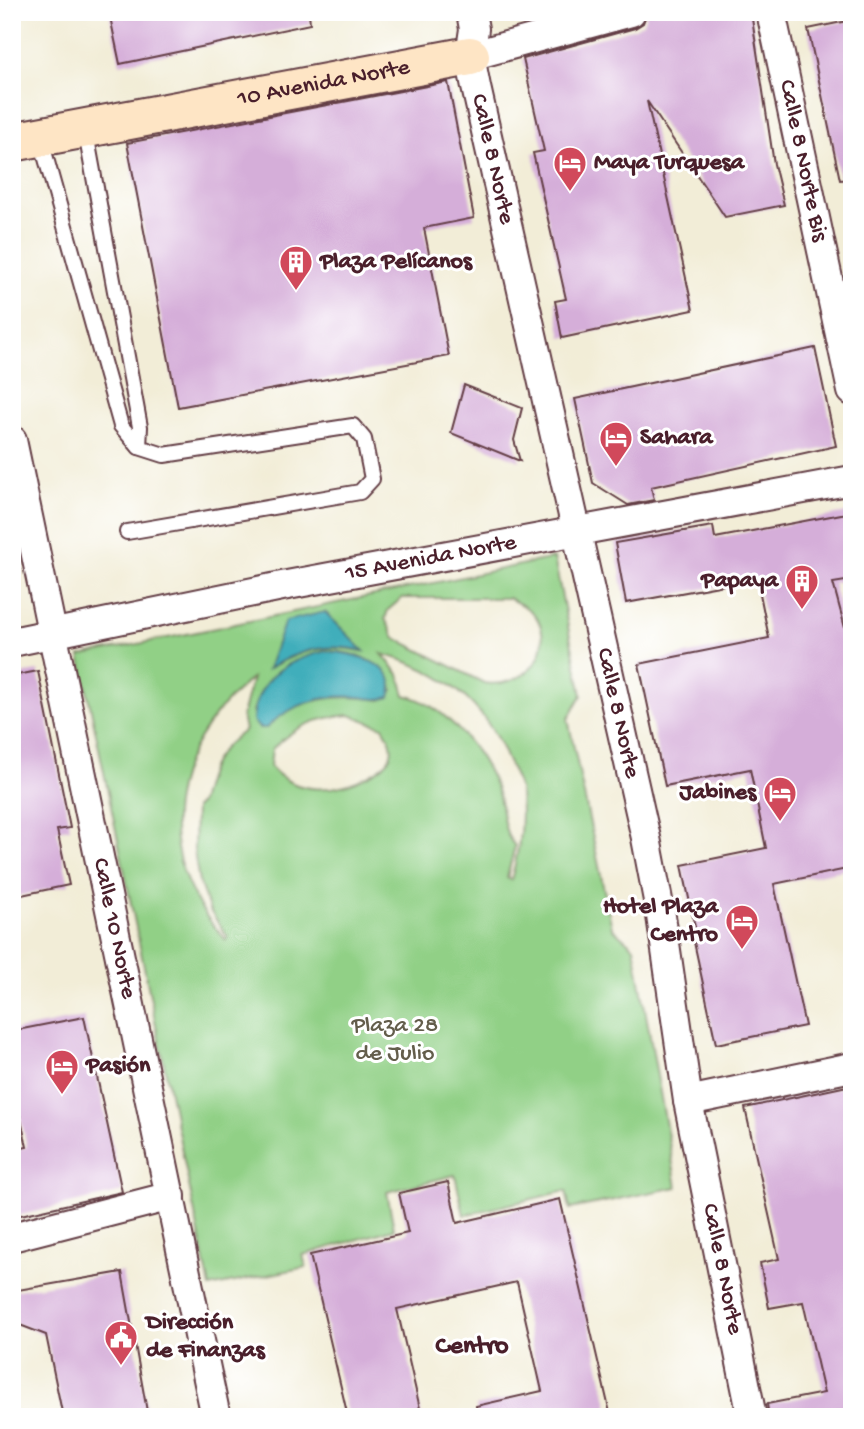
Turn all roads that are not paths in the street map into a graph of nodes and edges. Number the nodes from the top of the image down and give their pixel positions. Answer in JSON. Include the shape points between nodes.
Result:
{"nodes":[{"id":1,"x":471,"y":12,"type":"edge"},
{"id":2,"x":631,"y":12,"type":"edge"},
{"id":3,"x":771,"y":12,"type":"edge"},
{"id":4,"x":470,"y":56,"type":"junction"},
{"id":5,"x":85,"y":128,"type":"junction"},
{"id":6,"x":26,"y":139,"type":"edge"},
{"id":7,"x":852,"y":391,"type":"edge"},
{"id":8,"x":12,"y":440,"type":"edge"},
{"id":9,"x":139,"y":447,"type":"junction"},
{"id":10,"x":852,"y":480,"type":"edge"},
{"id":11,"x":127,"y":532,"type":"dead end"},
{"id":12,"x":578,"y":533,"type":"junction"},
{"id":13,"x":54,"y":634,"type":"junction"},
{"id":14,"x":12,"y":642,"type":"edge"},
{"id":15,"x":852,"y":1067,"type":"edge"},
{"id":16,"x":688,"y":1101,"type":"junction"},
{"id":17,"x":171,"y":1196,"type":"junction"},
{"id":18,"x":12,"y":1237,"type":"edge"},
{"id":19,"x":216,"y":1417,"type":"edge"},
{"id":20,"x":752,"y":1417,"type":"edge"}],
"edges":[{"from":1,"to":4,"type":"street","name":"Calle 8 Norte"},
{"from":2,"to":4,"type":"street","name":"10 Avenida Norte"},
{"from":3,"to":7,"type":"street","name":"Calle 8 Norte Bis"},
{"from":4,"to":5,"type":"street","name":"10 Avenida Norte"},
{"from":4,"to":12,"type":"street","name":"Calle 8 Norte"},
{"from":5,"to":6,"type":"street","name":"10 Avenida Norte"},
{"from":5,"to":9,"type":"lane","via":[[140,427]]},
{"from":6,"to":9,"type":"lane","via":[[121,426]]},
{"from":8,"to":13,"type":"street","name":"Calle 10 Norte"},
{"from":9,"to":11,"type":"lane","via":[[164,455],[353,426],[365,439],[372,479],[360,492]]},
{"from":10,"to":12,"type":"street","name":"15 Avenida Norte"},
{"from":12,"to":13,"type":"street","name":"15 Avenida Norte","via":[[282,586]]},
{"from":12,"to":16,"type":"street","name":"Calle 8 Norte","via":[[659,903]]},
{"from":13,"to":14,"type":"street","name":"15 Avenida Norte"},
{"from":13,"to":17,"type":"street","name":"Calle 10 Norte"},
{"from":15,"to":16,"type":"street"},
{"from":16,"to":20,"type":"street","name":"Calle 8 Norte"},
{"from":17,"to":18,"type":"street"},
{"from":17,"to":19,"type":"street","name":"Calle 10 Norte"}]}
